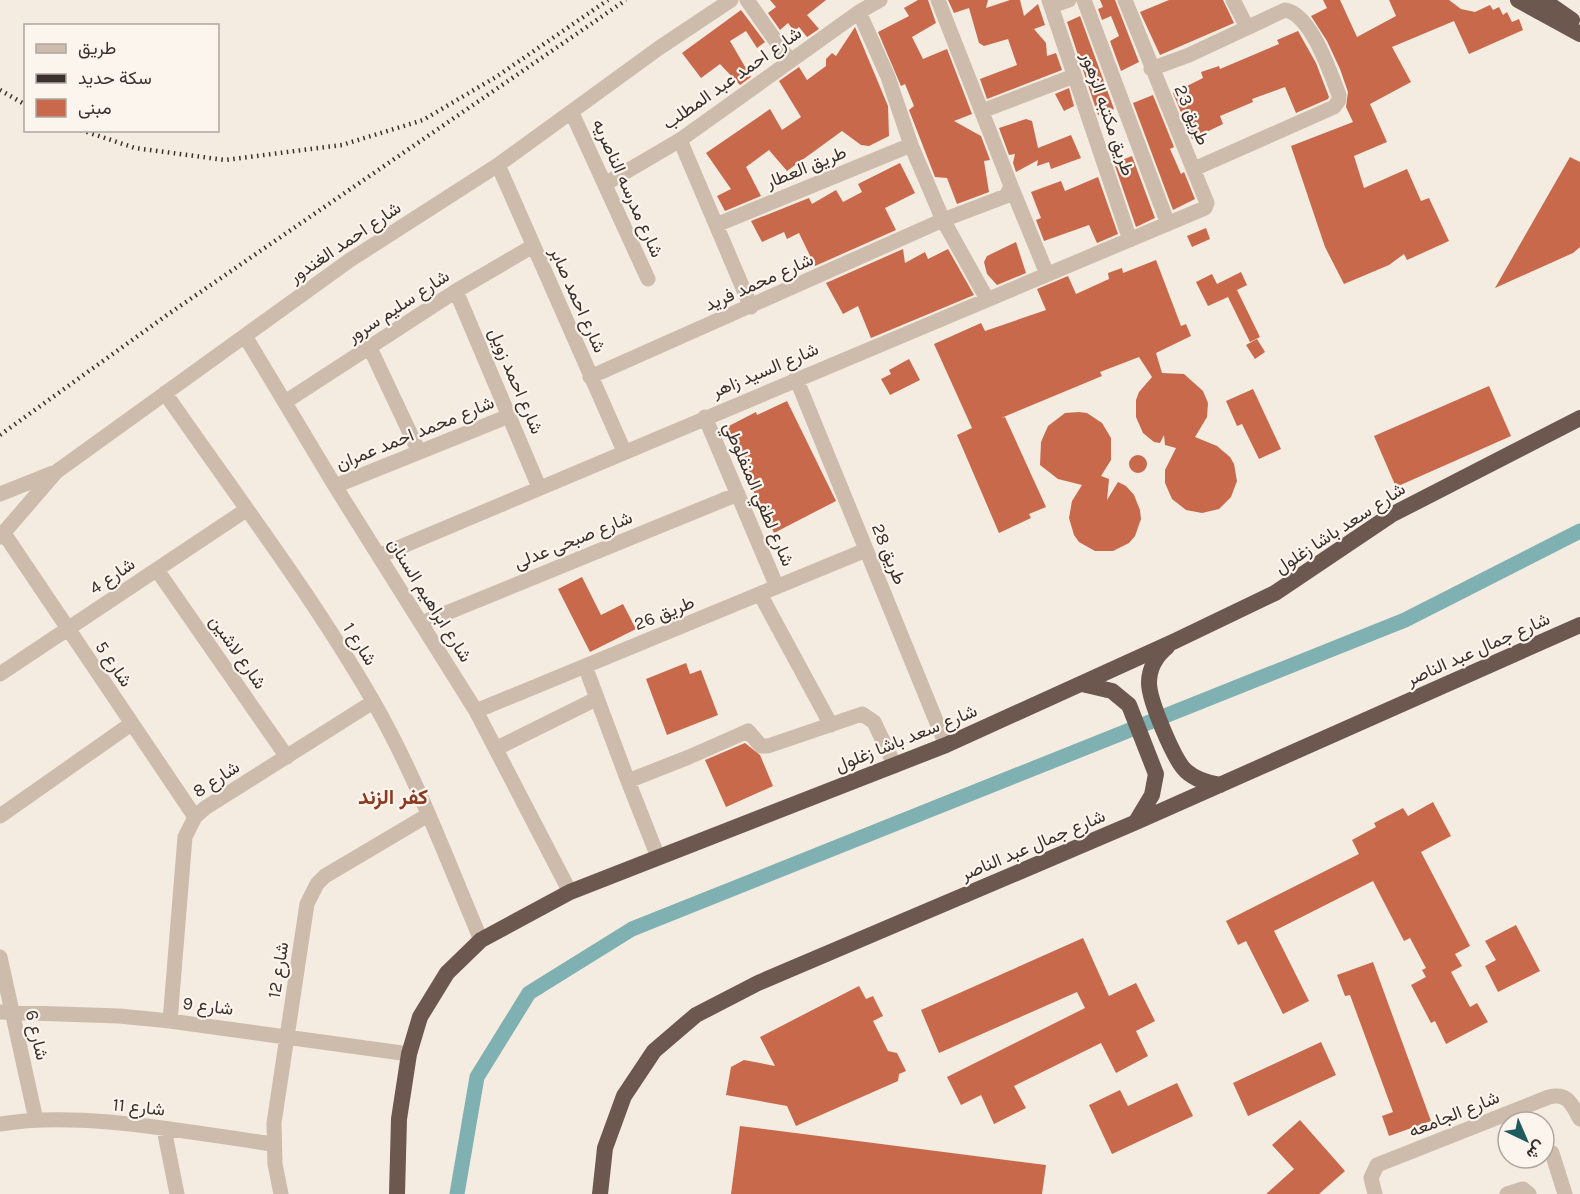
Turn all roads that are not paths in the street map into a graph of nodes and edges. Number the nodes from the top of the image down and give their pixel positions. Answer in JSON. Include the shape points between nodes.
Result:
{"nodes":[{"id":1,"x":731,"y":0,"type":"edge"},
{"id":2,"x":747,"y":0,"type":"edge"},
{"id":3,"x":880,"y":0,"type":"edge"},
{"id":4,"x":938,"y":0,"type":"edge"},
{"id":5,"x":1070,"y":0,"type":"edge"},
{"id":6,"x":1084,"y":0,"type":"edge"},
{"id":7,"x":1125,"y":0,"type":"edge"},
{"id":8,"x":1233,"y":0,"type":"edge"},
{"id":9,"x":1518,"y":0,"type":"edge"},
{"id":10,"x":1543,"y":0,"type":"edge"},
{"id":11,"x":1050,"y":3,"type":"edge"},
{"id":12,"x":859,"y":12,"type":"junction"},
{"id":13,"x":1580,"y":26,"type":"edge"},
{"id":14,"x":1247,"y":27,"type":"junction"},
{"id":15,"x":1580,"y":34,"type":"edge"},
{"id":16,"x":790,"y":62,"type":"junction"},
{"id":17,"x":1151,"y":69,"type":"junction"},
{"id":18,"x":1074,"y":76,"type":"junction"},
{"id":19,"x":982,"y":111,"type":"junction"},
{"id":20,"x":572,"y":113,"type":"junction"},
{"id":21,"x":680,"y":140,"type":"junction"},
{"id":22,"x":911,"y":145,"type":"junction"},
{"id":23,"x":498,"y":165,"type":"junction"},
{"id":24,"x":1194,"y":169,"type":"junction"},
{"id":25,"x":605,"y":184,"type":"junction"},
{"id":26,"x":1011,"y":186,"type":"junction"},
{"id":27,"x":943,"y":220,"type":"junction"},
{"id":28,"x":1168,"y":224,"type":"junction"},
{"id":29,"x":716,"y":225,"type":"junction"},
{"id":30,"x":1130,"y":240,"type":"junction"},
{"id":31,"x":533,"y":246,"type":"junction"},
{"id":32,"x":1047,"y":274,"type":"junction"},
{"id":33,"x":648,"y":279,"type":"dead end"},
{"id":34,"x":456,"y":291,"type":"junction"},
{"id":35,"x":987,"y":299,"type":"junction"},
{"id":36,"x":751,"y":307,"type":"junction"},
{"id":37,"x":245,"y":336,"type":"junction"},
{"id":38,"x":370,"y":348,"type":"junction"},
{"id":39,"x":590,"y":377,"type":"junction"},
{"id":40,"x":796,"y":378,"type":"junction"},
{"id":41,"x":165,"y":393,"type":"junction"},
{"id":42,"x":285,"y":402,"type":"junction"},
{"id":43,"x":509,"y":416,"type":"junction"},
{"id":44,"x":705,"y":417,"type":"junction"},
{"id":45,"x":1580,"y":418,"type":"edge"},
{"id":46,"x":624,"y":451,"type":"junction"},
{"id":47,"x":418,"y":452,"type":"junction"},
{"id":48,"x":56,"y":472,"type":"junction"},
{"id":49,"x":335,"y":486,"type":"junction"},
{"id":50,"x":539,"y":487,"type":"junction"},
{"id":51,"x":0,"y":494,"type":"edge"},
{"id":52,"x":738,"y":494,"type":"junction"},
{"id":53,"x":246,"y":510,"type":"junction"},
{"id":54,"x":2,"y":535,"type":"edge"},
{"id":55,"x":866,"y":550,"type":"junction"},
{"id":56,"x":379,"y":556,"type":"junction"},
{"id":57,"x":157,"y":570,"type":"junction"},
{"id":58,"x":777,"y":587,"type":"junction"},
{"id":59,"x":760,"y":594,"type":"junction"},
{"id":60,"x":422,"y":623,"type":"junction"},
{"id":61,"x":1580,"y":626,"type":"edge"},
{"id":62,"x":67,"y":630,"type":"junction"},
{"id":63,"x":1175,"y":641,"type":"junction"},
{"id":64,"x":585,"y":666,"type":"junction"},
{"id":65,"x":0,"y":674,"type":"edge"},
{"id":66,"x":1081,"y":684,"type":"junction"},
{"id":67,"x":596,"y":699,"type":"junction"},
{"id":68,"x":374,"y":702,"type":"junction"},
{"id":69,"x":476,"y":711,"type":"junction"},
{"id":70,"x":131,"y":724,"type":"junction"},
{"id":71,"x":831,"y":725,"type":"junction"},
{"id":72,"x":946,"y":745,"type":"junction"},
{"id":73,"x":497,"y":748,"type":"junction"},
{"id":74,"x":287,"y":757,"type":"junction"},
{"id":75,"x":895,"y":766,"type":"junction"},
{"id":76,"x":628,"y":781,"type":"junction"},
{"id":77,"x":1220,"y":784,"type":"junction"},
{"id":78,"x":428,"y":815,"type":"junction"},
{"id":79,"x":0,"y":816,"type":"edge"},
{"id":80,"x":195,"y":817,"type":"junction"},
{"id":81,"x":1134,"y":823,"type":"junction"},
{"id":82,"x":658,"y":857,"type":"junction"},
{"id":83,"x":570,"y":892,"type":"junction"},
{"id":84,"x":482,"y":940,"type":"junction"},
{"id":85,"x":0,"y":957,"type":"edge"},
{"id":86,"x":6,"y":1011,"type":"edge"},
{"id":87,"x":170,"y":1021,"type":"junction"},
{"id":88,"x":287,"y":1036,"type":"junction"},
{"id":89,"x":409,"y":1054,"type":"junction"},
{"id":90,"x":1527,"y":1110,"type":"edge"},
{"id":91,"x":1580,"y":1119,"type":"edge"},
{"id":92,"x":36,"y":1120,"type":"junction"},
{"id":93,"x":0,"y":1124,"type":"edge"},
{"id":94,"x":1496,"y":1124,"type":"edge"},
{"id":95,"x":164,"y":1129,"type":"junction"},
{"id":96,"x":273,"y":1144,"type":"junction"},
{"id":97,"x":1556,"y":1166,"type":"edge"},
{"id":98,"x":1373,"y":1193,"type":"edge"},
{"id":99,"x":177,"y":1194,"type":"edge"},
{"id":100,"x":281,"y":1194,"type":"edge"},
{"id":101,"x":397,"y":1194,"type":"edge"},
{"id":102,"x":600,"y":1194,"type":"edge"},
{"id":103,"x":1507,"y":1194,"type":"edge"},
{"id":104,"x":1529,"y":1194,"type":"edge"},
{"id":105,"x":1565,"y":1194,"type":"edge"}],
"edges":[{"from":1,"to":20,"type":"street","name":"شارع احمد الغندور"},
{"from":2,"to":16,"type":"street"},
{"from":3,"to":12,"type":"street","name":"شارع احمد عبد المطلب"},
{"from":4,"to":19,"type":"street"},
{"from":5,"to":11,"type":"street"},
{"from":6,"to":28,"type":"street"},
{"from":7,"to":17,"type":"street","name":"طريق 23"},
{"from":8,"to":14,"type":"street"},
{"from":9,"to":15,"type":"highway"},
{"from":10,"to":13,"type":"highway"},
{"from":11,"to":18,"type":"street","name":"طريق مكتبه الزهور"},
{"from":12,"to":16,"type":"street","name":"شارع احمد عبد المطلب"},
{"from":12,"to":22,"type":"street","via":[[888,76]]},
{"from":14,"to":17,"type":"street"},
{"from":14,"to":24,"type":"street","via":[[1285,10],[1302,18],[1326,63],[1339,100],[1334,107]]},
{"from":16,"to":21,"type":"street","name":"شارع احمد عبد المطلب"},
{"from":17,"to":24,"type":"street","name":"طريق 23"},
{"from":18,"to":19,"type":"street"},
{"from":18,"to":30,"type":"street","name":"طريق مكتبه الزهور"},
{"from":19,"to":26,"type":"street"},
{"from":20,"to":23,"type":"street","name":"شارع احمد الغندور"},
{"from":20,"to":25,"type":"street","name":"شارع مدرسه الناصريه"},
{"from":21,"to":25,"type":"street","name":"شارع احمد عبد المطلب"},
{"from":21,"to":29,"type":"street"},
{"from":22,"to":27,"type":"street"},
{"from":22,"to":29,"type":"street","name":"طريق العطار"},
{"from":23,"to":31,"type":"street","name":"شارع احمد صابر"},
{"from":23,"to":37,"type":"street","name":"شارع احمد الغندور","via":[[350,260]]},
{"from":24,"to":28,"type":"street","name":"طريق 23","via":[[1207,206]]},
{"from":25,"to":33,"type":"street","name":"شارع مدرسه الناصريه"},
{"from":26,"to":27,"type":"street","name":"شارع محمد فريد","via":[[1006,196]]},
{"from":26,"to":32,"type":"street"},
{"from":27,"to":35,"type":"street"},
{"from":27,"to":36,"type":"street","name":"شارع محمد فريد"},
{"from":28,"to":30,"type":"street","name":"شارع السيد زاهر"},
{"from":29,"to":36,"type":"street"},
{"from":30,"to":32,"type":"street","name":"شارع السيد زاهر"},
{"from":31,"to":34,"type":"street","name":"شارع سليم سرور"},
{"from":31,"to":39,"type":"street","name":"شارع احمد صابر"},
{"from":32,"to":35,"type":"street","name":"شارع السيد زاهر"},
{"from":34,"to":38,"type":"street","name":"شارع سليم سرور"},
{"from":34,"to":43,"type":"street","name":"شارع احمد زويل"},
{"from":35,"to":40,"type":"street","name":"شارع السيد زاهر"},
{"from":36,"to":39,"type":"street","name":"شارع محمد فريد"},
{"from":37,"to":41,"type":"street","name":"شارع احمد الغندور"},
{"from":37,"to":42,"type":"street","name":"شارع ابراهيم السنان"},
{"from":38,"to":42,"type":"street","name":"شارع سليم سرور"},
{"from":38,"to":47,"type":"street"},
{"from":39,"to":46,"type":"street","name":"شارع احمد صابر"},
{"from":40,"to":44,"type":"street","name":"شارع السيد زاهر"},
{"from":40,"to":55,"type":"street","name":"طريق 28"},
{"from":41,"to":48,"type":"street","name":"شارع احمد الغندور"},
{"from":41,"to":53,"type":"street","name":"شارع 1"},
{"from":42,"to":49,"type":"street","name":"شارع ابراهيم السنان"},
{"from":43,"to":47,"type":"street","name":"شارع محمد احمد عمران"},
{"from":43,"to":50,"type":"street","name":"شارع احمد زويل"},
{"from":44,"to":46,"type":"street","name":"شارع السيد زاهر"},
{"from":44,"to":52,"type":"street","name":"شارع لطفي المنفلوطي"},
{"from":45,"to":63,"type":"highway","name":"شارع سعد باشا زغلول","via":[[1391,515],[1275,593]]},
{"from":46,"to":50,"type":"street","name":"شارع السيد زاهر"},
{"from":47,"to":49,"type":"street","name":"شارع محمد احمد عمران"},
{"from":48,"to":51,"type":"street"},
{"from":48,"to":54,"type":"street","name":"شارع احمد الغندور"},
{"from":49,"to":56,"type":"street","name":"شارع ابراهيم السنان"},
{"from":50,"to":56,"type":"street","name":"شارع السيد زاهر"},
{"from":52,"to":58,"type":"street","name":"شارع لطفي المنفلوطي"},
{"from":52,"to":60,"type":"street","name":"شارع صبحى عدلى"},
{"from":53,"to":57,"type":"street","name":"شارع 4"},
{"from":53,"to":68,"type":"street","name":"شارع 1"},
{"from":54,"to":62,"type":"street","name":"شارع 5"},
{"from":55,"to":58,"type":"street","name":"طريق 26"},
{"from":55,"to":72,"type":"street","name":"طريق 28"},
{"from":56,"to":60,"type":"street","name":"شارع ابراهيم السنان"},
{"from":57,"to":62,"type":"street","name":"شارع 4"},
{"from":57,"to":74,"type":"street","name":"شارع لاشين"},
{"from":58,"to":59,"type":"street","name":"طريق 26"},
{"from":59,"to":64,"type":"street","name":"طريق 26"},
{"from":59,"to":71,"type":"street"},
{"from":60,"to":69,"type":"street","name":"شارع ابراهيم السنان"},
{"from":61,"to":77,"type":"highway","name":"شارع جمال عبد الناصر"},
{"from":62,"to":65,"type":"street","name":"شارع 4"},
{"from":62,"to":70,"type":"street","name":"شارع 5"},
{"from":63,"to":66,"type":"highway","name":"شارع سعد باشا زغلول"},
{"from":63,"to":77,"type":"highway","via":[[1156,658],[1151,670],[1150,695],[1179,764],[1202,781]]},
{"from":64,"to":67,"type":"street"},
{"from":64,"to":69,"type":"street","name":"طريق 26"},
{"from":66,"to":72,"type":"highway","name":"شارع سعد باشا زغلول"},
{"from":66,"to":81,"type":"highway","via":[[1102,687],[1129,705],[1156,774],[1152,795]]},
{"from":67,"to":73,"type":"street"},
{"from":67,"to":76,"type":"street"},
{"from":68,"to":74,"type":"street","name":"شارع 8"},
{"from":68,"to":78,"type":"street","name":"شارع 1"},
{"from":69,"to":73,"type":"street","name":"شارع ابراهيم السنان"},
{"from":70,"to":79,"type":"street"},
{"from":70,"to":80,"type":"street","name":"شارع 5"},
{"from":71,"to":75,"type":"street","via":[[858,714],[868,716]]},
{"from":71,"to":76,"type":"street","via":[[768,746],[761,746],[748,730]]},
{"from":72,"to":75,"type":"highway","name":"شارع سعد باشا زغلول"},
{"from":73,"to":83,"type":"street","name":"شارع ابراهيم السنان"},
{"from":74,"to":80,"type":"street","name":"شارع 8"},
{"from":75,"to":82,"type":"highway","name":"شارع سعد باشا زغلول"},
{"from":76,"to":82,"type":"street"},
{"from":77,"to":81,"type":"highway","name":"شارع جمال عبد الناصر"},
{"from":78,"to":84,"type":"street","name":"شارع 1"},
{"from":78,"to":88,"type":"street","name":"شارع 12","via":[[366,849],[317,884],[307,904]]},
{"from":80,"to":87,"type":"street","name":"شارع 8","via":[[185,837]]},
{"from":81,"to":102,"type":"highway","name":"شارع جمال عبد الناصر","via":[[758,983],[696,1015],[654,1051],[624,1096],[605,1148]]},
{"from":82,"to":83,"type":"highway","name":"شارع سعد باشا زغلول"},
{"from":83,"to":84,"type":"highway","name":"شارع سعد باشا زغلول"},
{"from":84,"to":89,"type":"highway","name":"شارع سعد باشا زغلول","via":[[447,973],[420,1017]]},
{"from":85,"to":86,"type":"street","name":"شارع 6"},
{"from":86,"to":87,"type":"street","name":"شارع 9"},
{"from":86,"to":92,"type":"street","name":"شارع 6"},
{"from":87,"to":88,"type":"street","name":"شارع 9"},
{"from":88,"to":89,"type":"street","name":"شارع 9"},
{"from":88,"to":96,"type":"street","name":"شارع 12"},
{"from":89,"to":101,"type":"highway","name":"شارع سعد باشا زغلول","via":[[399,1119]]},
{"from":90,"to":91,"type":"street","name":"شارع الجامعه","via":[[1554,1095],[1565,1097]]},
{"from":92,"to":93,"type":"street","name":"شارع 11"},
{"from":92,"to":95,"type":"street","name":"شارع 11"},
{"from":94,"to":98,"type":"street","name":"شارع الجامعه","via":[[1377,1165],[1371,1178]]},
{"from":95,"to":96,"type":"street","name":"شارع 11"},
{"from":95,"to":99,"type":"street"},
{"from":96,"to":100,"type":"street","name":"شارع 12"},
{"from":97,"to":105,"type":"street"},
{"from":103,"to":104,"type":"street","via":[[1523,1189]]}]}
